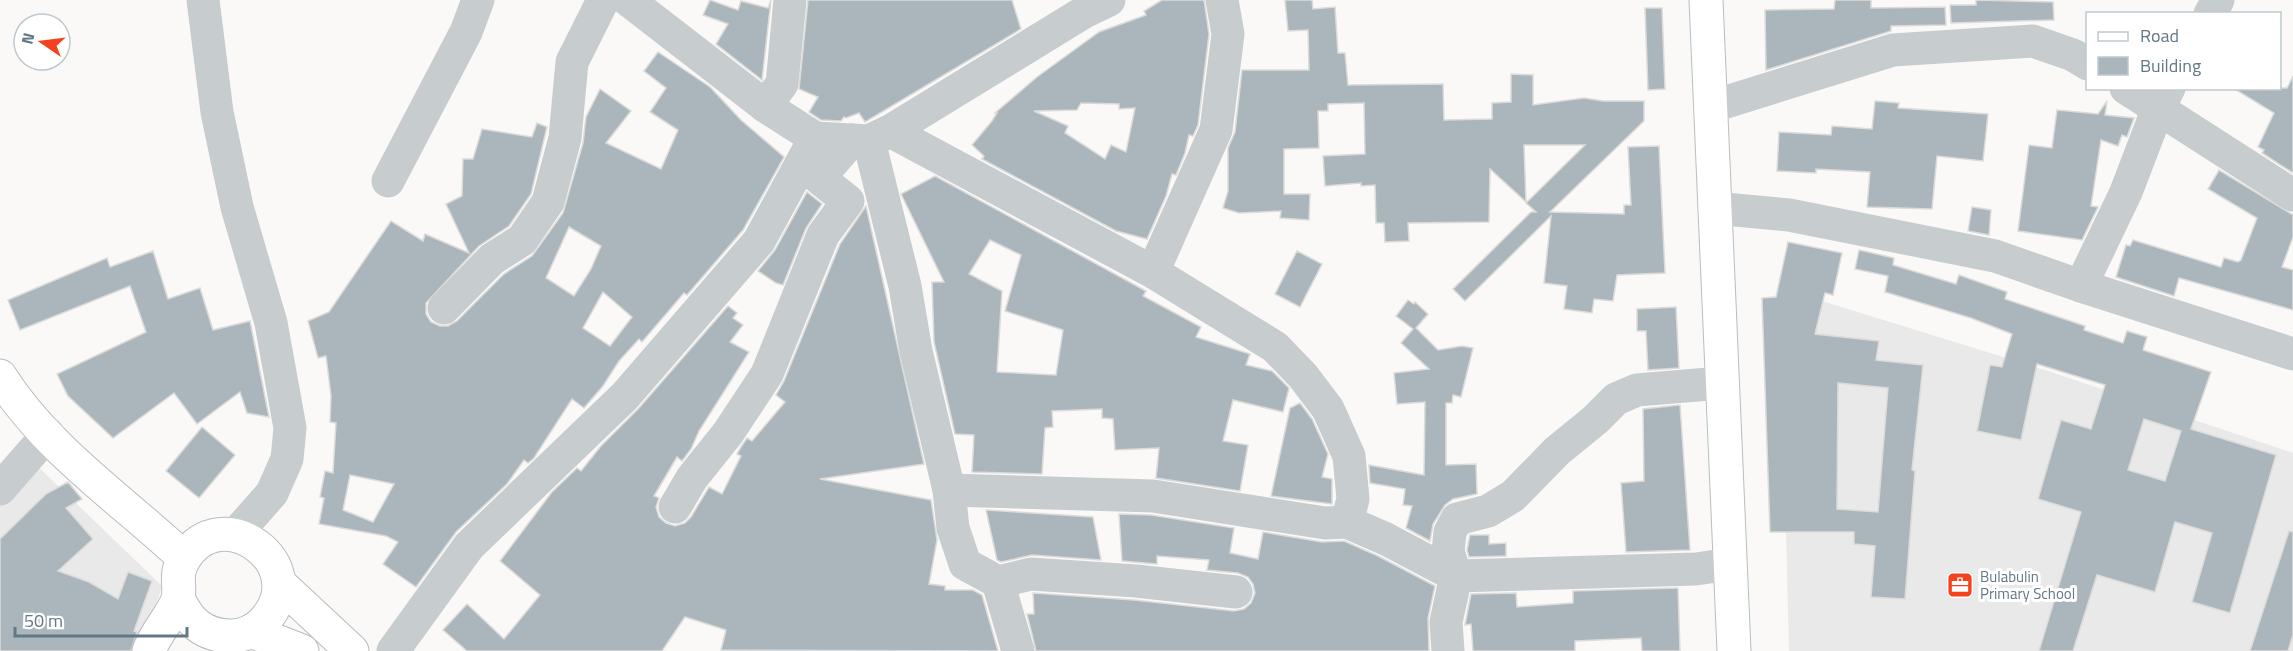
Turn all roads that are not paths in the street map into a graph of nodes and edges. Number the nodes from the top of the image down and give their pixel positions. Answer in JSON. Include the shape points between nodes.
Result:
{"nodes":[{"id":1,"x":203,"y":0,"type":"edge"},
{"id":2,"x":478,"y":0,"type":"edge"},
{"id":3,"x":603,"y":0,"type":"edge"},
{"id":4,"x":628,"y":0,"type":"edge"},
{"id":5,"x":790,"y":0,"type":"edge"},
{"id":6,"x":1108,"y":0,"type":"edge"},
{"id":7,"x":1222,"y":0,"type":"edge"},
{"id":8,"x":1706,"y":0,"type":"edge"},
{"id":9,"x":2086,"y":63,"type":"edge"},
{"id":10,"x":2132,"y":90,"type":"edge"},
{"id":11,"x":2163,"y":100,"type":"edge"},
{"id":12,"x":765,"y":106,"type":"junction"},
{"id":13,"x":1710,"y":107,"type":"junction"},
{"id":14,"x":815,"y":138,"type":"junction"},
{"id":15,"x":870,"y":138,"type":"junction"},
{"id":16,"x":388,"y":181,"type":"dead end"},
{"id":17,"x":2293,"y":195,"type":"edge"},
{"id":18,"x":1714,"y":208,"type":"junction"},
{"id":19,"x":1153,"y":272,"type":"junction"},
{"id":20,"x":2081,"y":286,"type":"junction"},
{"id":21,"x":444,"y":308,"type":"dead end"},
{"id":22,"x":2293,"y":354,"type":"edge"},
{"id":23,"x":0,"y":376,"type":"edge"},
{"id":24,"x":1721,"y":383,"type":"junction"},
{"id":25,"x":48,"y":434,"type":"junction"},
{"id":26,"x":0,"y":489,"type":"edge"},
{"id":27,"x":949,"y":490,"type":"junction"},
{"id":28,"x":675,"y":507,"type":"dead end"},
{"id":29,"x":1347,"y":522,"type":"junction"},
{"id":30,"x":235,"y":535,"type":"junction"},
{"id":31,"x":184,"y":558,"type":"junction"},
{"id":32,"x":1730,"y":564,"type":"junction"},
{"id":33,"x":1456,"y":576,"type":"junction"},
{"id":34,"x":998,"y":582,"type":"junction"},
{"id":35,"x":279,"y":583,"type":"junction"},
{"id":36,"x":1236,"y":592,"type":"dead end"},
{"id":37,"x":178,"y":598,"type":"junction"},
{"id":38,"x":251,"y":631,"type":"junction"},
{"id":39,"x":149,"y":651,"type":"edge"},
{"id":40,"x":302,"y":651,"type":"edge"},
{"id":41,"x":352,"y":651,"type":"edge"},
{"id":42,"x":393,"y":651,"type":"edge"},
{"id":43,"x":1018,"y":651,"type":"edge"},
{"id":44,"x":1448,"y":651,"type":"edge"},
{"id":45,"x":1734,"y":651,"type":"edge"}],
"edges":[{"from":1,"to":30,"type":"street","via":[[217,112],[237,207],[271,323],[290,428],[287,459],[272,493]]},
{"from":2,"to":16,"type":"street","via":[[466,32]]},
{"from":3,"to":21,"type":"street","via":[[572,62],[565,138],[548,202],[522,240],[492,259]]},
{"from":4,"to":12,"type":"street"},
{"from":5,"to":12,"type":"street","via":[[782,84]]},
{"from":6,"to":15,"type":"street"},
{"from":7,"to":19,"type":"street","via":[[1228,34],[1216,130]]},
{"from":8,"to":13,"type":"main road"},
{"from":9,"to":13,"type":"street","via":[[2033,41],[1893,50]]},
{"from":10,"to":11,"type":"street"},
{"from":11,"to":17,"type":"street"},
{"from":11,"to":20,"type":"street","via":[[2126,192]]},
{"from":12,"to":14,"type":"street"},
{"from":13,"to":18,"type":"main road"},
{"from":14,"to":15,"type":"street"},
{"from":14,"to":42,"type":"street","via":[[759,241],[625,396],[469,546]]},
{"from":15,"to":19,"type":"street"},
{"from":15,"to":27,"type":"street"},
{"from":15,"to":28,"type":"street","via":[[819,178],[848,201],[823,235],[767,374]]},
{"from":18,"to":20,"type":"street","via":[[1789,215],[1973,251]]},
{"from":18,"to":24,"type":"main road"},
{"from":19,"to":29,"type":"street","via":[[1275,347],[1303,376],[1328,409],[1349,456],[1353,499]]},
{"from":20,"to":22,"type":"street"},
{"from":23,"to":25,"type":"main road","via":[[15,400]]},
{"from":24,"to":32,"type":"main road"},
{"from":24,"to":33,"type":"street","via":[[1638,390],[1616,399],[1513,496],[1488,511],[1457,519],[1450,532],[1448,552]]},
{"from":25,"to":26,"type":"street"},
{"from":25,"to":31,"type":"main road"},
{"from":27,"to":29,"type":"street","via":[[1153,496],[1325,523]]},
{"from":27,"to":34,"type":"street","via":[[953,528],[965,564]]},
{"from":29,"to":33,"type":"street"},
{"from":30,"to":31,"type":"main road","via":[[206,539]]},
{"from":30,"to":35,"type":"main road","via":[[252,540],[266,551]]},
{"from":31,"to":37,"type":"main road","via":[[179,571]]},
{"from":32,"to":33,"type":"street","via":[[1696,569]]},
{"from":32,"to":45,"type":"main road"},
{"from":33,"to":44,"type":"street","via":[[1446,622]]},
{"from":34,"to":36,"type":"street","via":[[1031,574]]},
{"from":34,"to":43,"type":"street"},
{"from":35,"to":38,"type":"main road","via":[[274,606],[261,625]]},
{"from":35,"to":41,"type":"main road"},
{"from":37,"to":38,"type":"main road","via":[[186,615],[215,636],[234,637]]},
{"from":37,"to":39,"type":"main road"},
{"from":38,"to":40,"type":"main road"}]}
